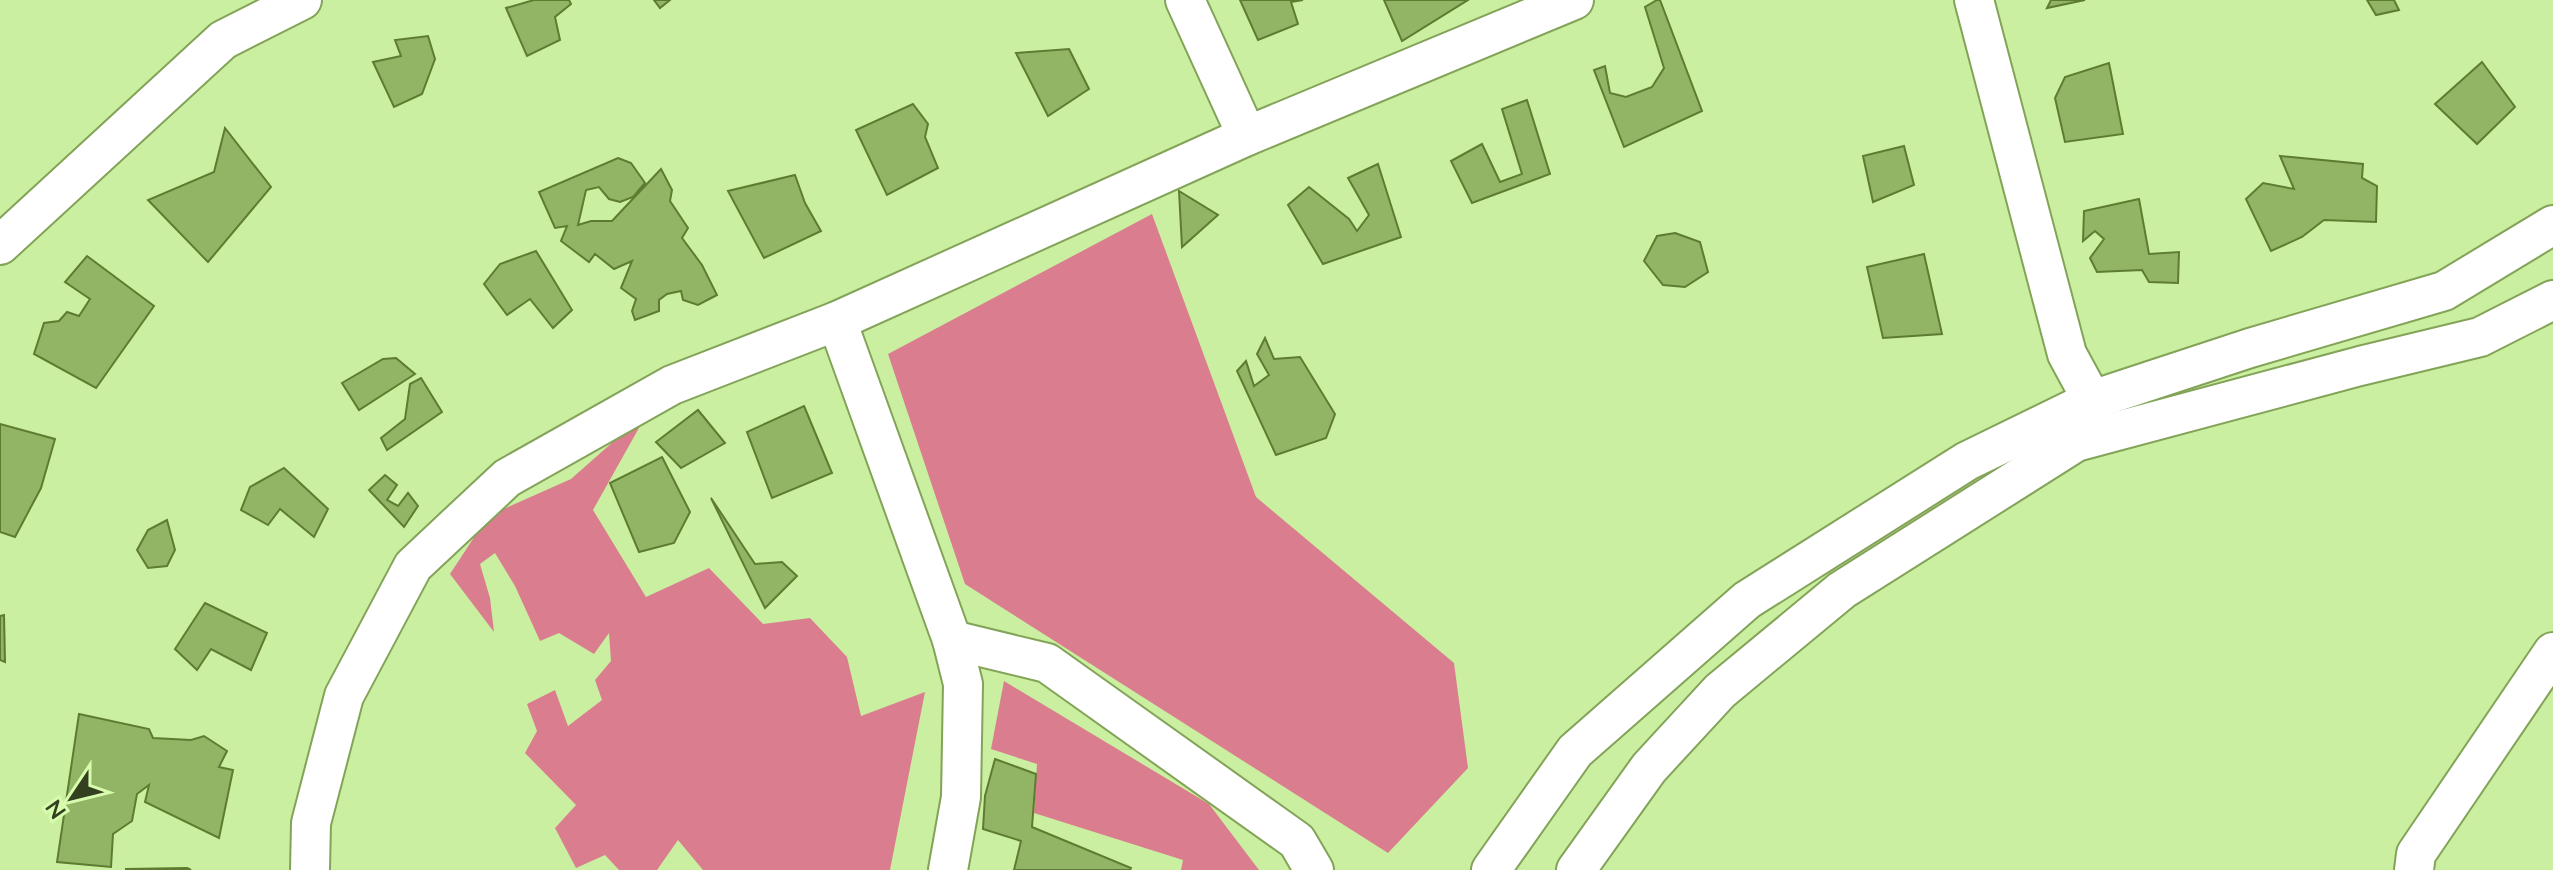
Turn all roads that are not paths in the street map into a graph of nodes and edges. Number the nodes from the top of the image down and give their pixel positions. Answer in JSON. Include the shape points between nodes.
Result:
{"nodes":[{"id":1,"x":302,"y":0,"type":"edge"},
{"id":2,"x":1185,"y":0,"type":"edge"},
{"id":3,"x":1574,"y":0,"type":"edge"},
{"id":4,"x":1974,"y":0,"type":"edge"},
{"id":5,"x":1247,"y":136,"type":"junction"},
{"id":6,"x":2553,"y":225,"type":"edge"},
{"id":7,"x":0,"y":245,"type":"edge"},
{"id":8,"x":2553,"y":300,"type":"edge"},
{"id":9,"x":837,"y":321,"type":"junction"},
{"id":10,"x":2092,"y":400,"type":"junction"},
{"id":11,"x":952,"y":640,"type":"junction"},
{"id":12,"x":2551,"y":662,"type":"edge"},
{"id":13,"x":310,"y":870,"type":"edge"},
{"id":14,"x":948,"y":870,"type":"edge"},
{"id":15,"x":1314,"y":870,"type":"edge"},
{"id":16,"x":1491,"y":870,"type":"edge"},
{"id":17,"x":1576,"y":870,"type":"edge"},
{"id":18,"x":2414,"y":870,"type":"edge"}],
"edges":[{"from":1,"to":7,"type":"street","via":[[223,40]]},
{"from":2,"to":5,"type":"street"},
{"from":3,"to":5,"type":"street"},
{"from":4,"to":10,"type":"street","via":[[2067,354]]},
{"from":5,"to":9,"type":"street"},
{"from":6,"to":10,"type":"street","via":[[2444,291]]},
{"from":8,"to":17,"type":"street","via":[[2480,337],[2076,442],[1842,590],[1720,691],[1649,768]]},
{"from":9,"to":11,"type":"street"},
{"from":9,"to":13,"type":"street","via":[[672,385],[507,478],[413,566],[344,696],[311,823]]},
{"from":10,"to":16,"type":"street","via":[[1967,461],[1747,600],[1575,751]]},
{"from":11,"to":14,"type":"street","via":[[963,684],[961,797]]},
{"from":11,"to":15,"type":"street","via":[[1047,663],[1297,841]]},
{"from":12,"to":18,"type":"street","via":[[2416,854]]}]}
